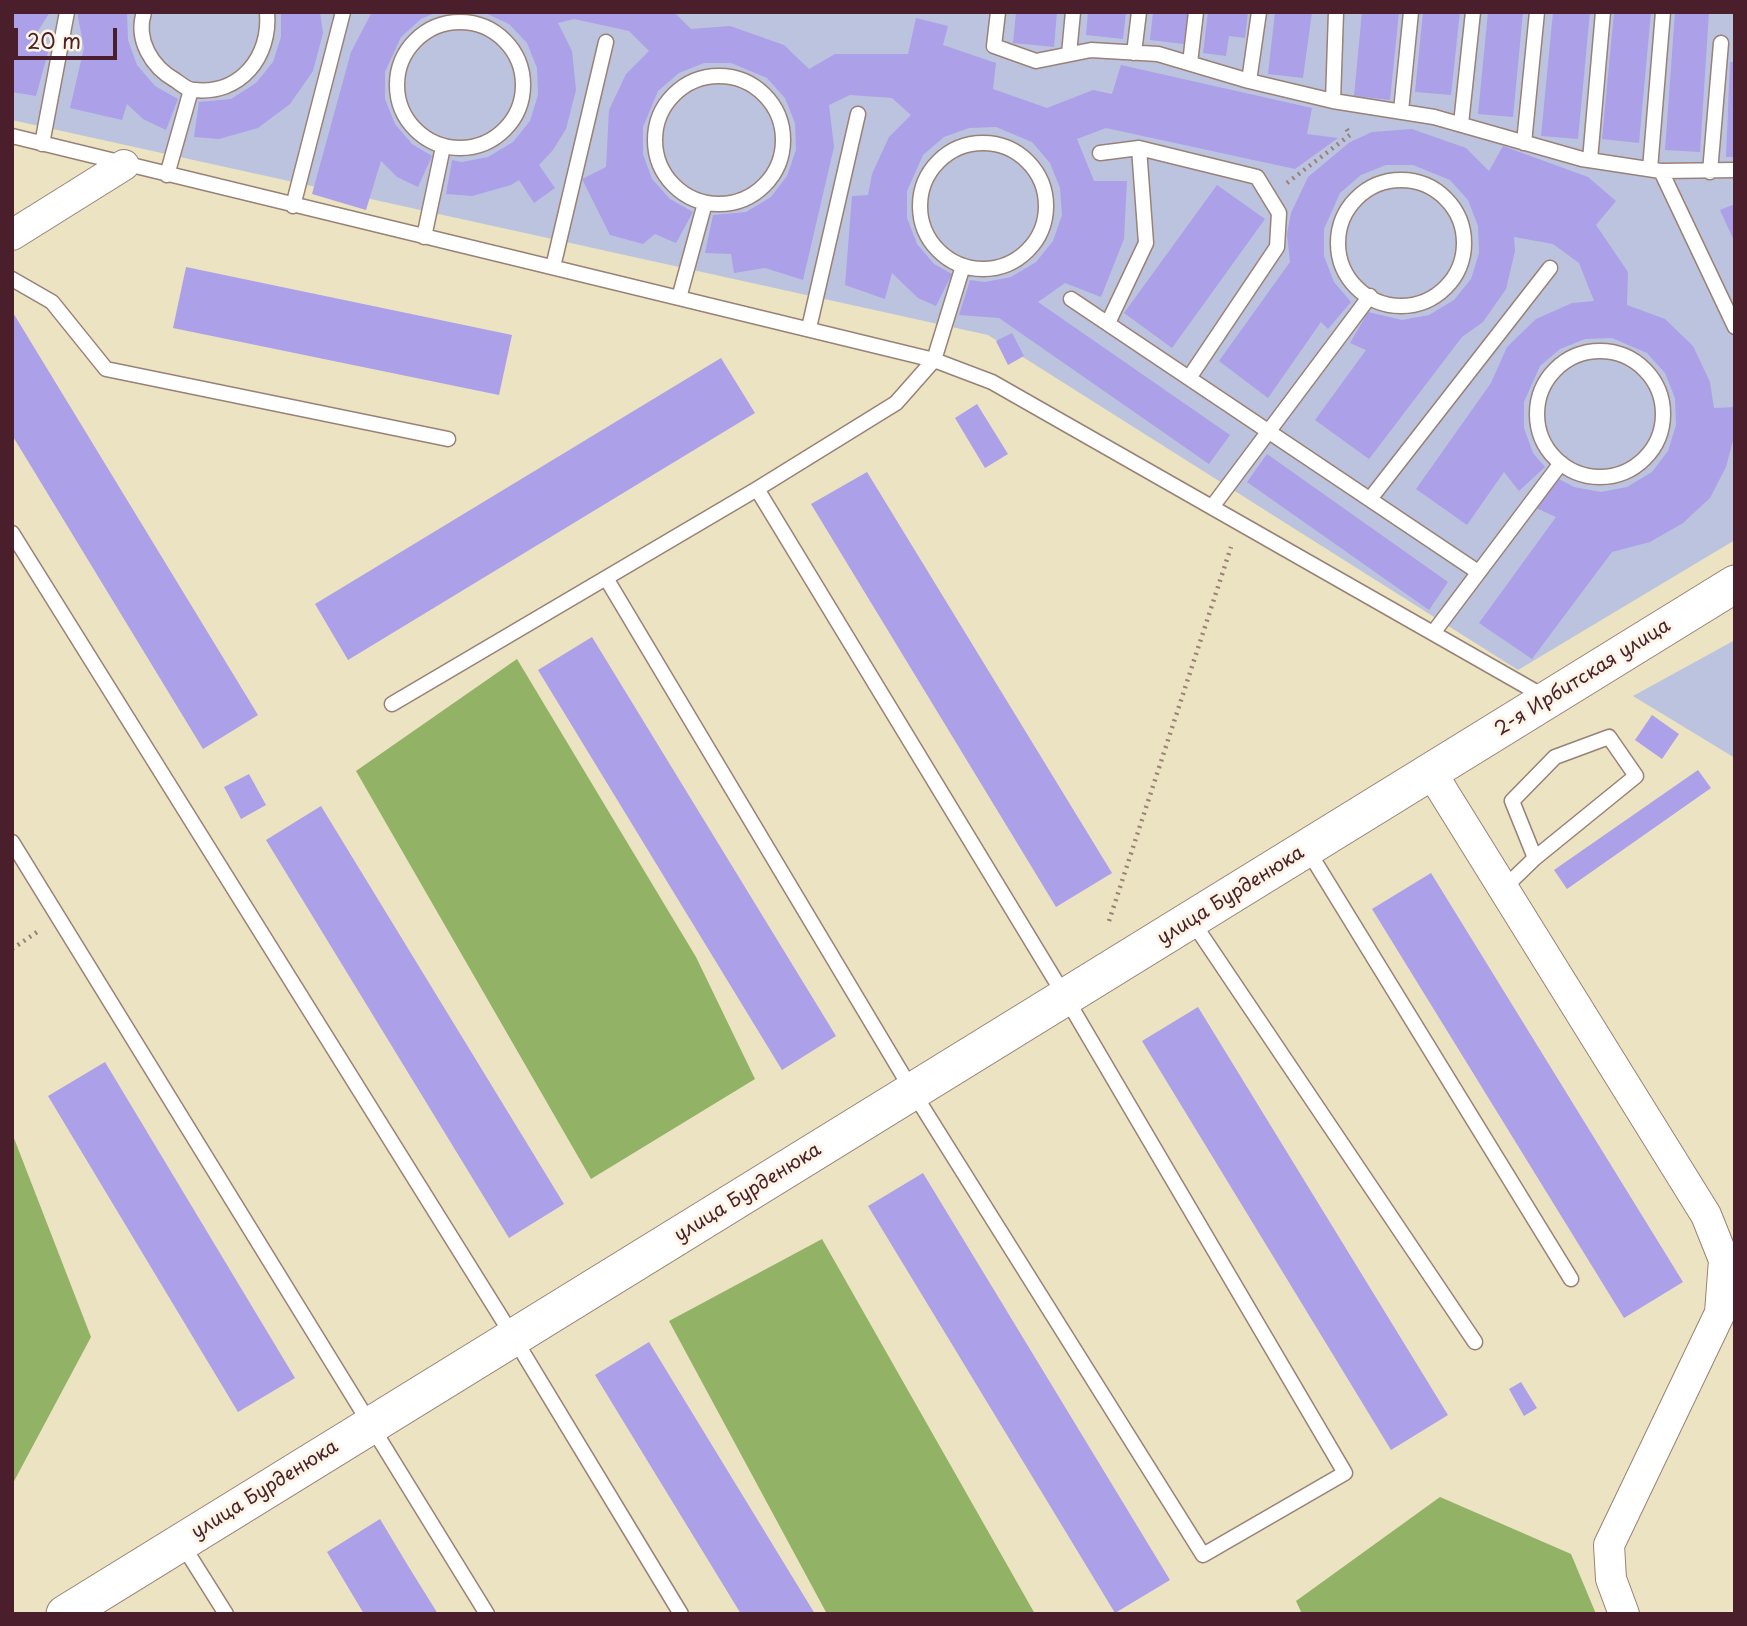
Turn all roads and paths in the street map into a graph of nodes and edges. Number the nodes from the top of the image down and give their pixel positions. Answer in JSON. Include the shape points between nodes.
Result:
{"nodes":[{"id":1,"x":67,"y":12,"type":"edge"},
{"id":2,"x":144,"y":12,"type":"edge"},
{"id":3,"x":267,"y":12,"type":"edge"},
{"id":4,"x":343,"y":12,"type":"edge"},
{"id":5,"x":998,"y":12,"type":"edge"},
{"id":6,"x":1073,"y":12,"type":"edge"},
{"id":7,"x":1139,"y":12,"type":"edge"},
{"id":8,"x":1196,"y":12,"type":"edge"},
{"id":9,"x":1259,"y":12,"type":"edge"},
{"id":10,"x":1336,"y":12,"type":"edge"},
{"id":11,"x":1411,"y":12,"type":"edge"},
{"id":12,"x":1473,"y":12,"type":"edge"},
{"id":13,"x":1537,"y":12,"type":"edge"},
{"id":14,"x":1603,"y":12,"type":"edge"},
{"id":15,"x":1663,"y":12,"type":"edge"},
{"id":16,"x":606,"y":42,"type":"dead end"},
{"id":17,"x":1721,"y":43,"type":"dead end"},
{"id":18,"x":1134,"y":53,"type":"junction"},
{"id":19,"x":1069,"y":54,"type":"junction"},
{"id":20,"x":1190,"y":63,"type":"junction"},
{"id":21,"x":1249,"y":81,"type":"junction"},
{"id":22,"x":191,"y":90,"type":"junction"},
{"id":23,"x":1333,"y":101,"type":"junction"},
{"id":24,"x":1401,"y":111,"type":"junction"},
{"id":25,"x":859,"y":114,"type":"dead end"},
{"id":26,"x":1461,"y":124,"type":"junction"},
{"id":27,"x":12,"y":136,"type":"edge"},
{"id":28,"x":1524,"y":143,"type":"junction"},
{"id":29,"x":42,"y":144,"type":"junction"},
{"id":30,"x":443,"y":147,"type":"junction"},
{"id":31,"x":1139,"y":148,"type":"junction"},
{"id":32,"x":1100,"y":153,"type":"dead end"},
{"id":33,"x":1590,"y":160,"type":"junction"},
{"id":34,"x":124,"y":165,"type":"junction"},
{"id":35,"x":1656,"y":170,"type":"junction"},
{"id":36,"x":1735,"y":170,"type":"edge"},
{"id":37,"x":1710,"y":172,"type":"junction"},
{"id":38,"x":167,"y":175,"type":"junction"},
{"id":39,"x":1269,"y":197,"type":"junction"},
{"id":40,"x":705,"y":203,"type":"junction"},
{"id":41,"x":293,"y":205,"type":"junction"},
{"id":42,"x":12,"y":235,"type":"edge"},
{"id":43,"x":425,"y":237,"type":"junction"},
{"id":44,"x":963,"y":266,"type":"junction"},
{"id":45,"x":553,"y":267,"type":"junction"},
{"id":46,"x":1550,"y":268,"type":"dead end"},
{"id":47,"x":12,"y":279,"type":"edge"},
{"id":48,"x":1370,"y":296,"type":"junction"},
{"id":49,"x":679,"y":298,"type":"junction"},
{"id":50,"x":1072,"y":299,"type":"dead end"},
{"id":51,"x":1108,"y":323,"type":"junction"},
{"id":52,"x":1735,"y":327,"type":"edge"},
{"id":53,"x":809,"y":328,"type":"junction"},
{"id":54,"x":934,"y":359,"type":"junction"},
{"id":55,"x":1189,"y":378,"type":"junction"},
{"id":56,"x":1270,"y":432,"type":"junction"},
{"id":57,"x":447,"y":439,"type":"dead end"},
{"id":58,"x":1561,"y":463,"type":"junction"},
{"id":59,"x":757,"y":489,"type":"junction"},
{"id":60,"x":1370,"y":499,"type":"junction"},
{"id":61,"x":1212,"y":507,"type":"junction"},
{"id":62,"x":1239,"y":523,"type":"junction"},
{"id":63,"x":12,"y":533,"type":"edge"},
{"id":64,"x":1478,"y":572,"type":"junction"},
{"id":65,"x":606,"y":578,"type":"junction"},
{"id":66,"x":1735,"y":584,"type":"edge"},
{"id":67,"x":1433,"y":633,"type":"junction"},
{"id":68,"x":1550,"y":699,"type":"junction"},
{"id":69,"x":393,"y":704,"type":"dead end"},
{"id":70,"x":1431,"y":772,"type":"junction"},
{"id":71,"x":12,"y":842,"type":"edge"},
{"id":72,"x":1307,"y":849,"type":"junction"},
{"id":73,"x":1535,"y":858,"type":"junction"},
{"id":74,"x":1504,"y":888,"type":"junction"},
{"id":75,"x":58,"y":917,"type":"junction"},
{"id":76,"x":1109,"y":921,"type":"dead end"},
{"id":77,"x":1192,"y":921,"type":"junction"},
{"id":78,"x":12,"y":948,"type":"edge"},
{"id":79,"x":1066,"y":998,"type":"junction"},
{"id":80,"x":913,"y":1092,"type":"junction"},
{"id":81,"x":1571,"y":1279,"type":"dead end"},
{"id":82,"x":1727,"y":1318,"type":"edge"},
{"id":83,"x":514,"y":1338,"type":"junction"},
{"id":84,"x":1475,"y":1342,"type":"dead end"},
{"id":85,"x":370,"y":1426,"type":"junction"},
{"id":86,"x":181,"y":1542,"type":"junction"},
{"id":87,"x":65,"y":1614,"type":"edge"},
{"id":88,"x":226,"y":1614,"type":"edge"},
{"id":89,"x":486,"y":1614,"type":"edge"},
{"id":90,"x":681,"y":1614,"type":"edge"},
{"id":91,"x":1624,"y":1614,"type":"edge"}],
"edges":[{"from":1,"to":29,"type":"lane"},
{"from":2,"to":22,"type":"lane","via":[[143,42],[153,62]]},
{"from":3,"to":22,"type":"lane","via":[[269,32],[250,71],[232,84]]},
{"from":4,"to":41,"type":"lane"},
{"from":5,"to":19,"type":"lane","via":[[994,46],[1036,61]]},
{"from":6,"to":19,"type":"lane"},
{"from":7,"to":18,"type":"lane"},
{"from":8,"to":20,"type":"lane"},
{"from":9,"to":21,"type":"lane"},
{"from":10,"to":23,"type":"lane"},
{"from":11,"to":24,"type":"lane"},
{"from":12,"to":26,"type":"lane"},
{"from":13,"to":28,"type":"lane"},
{"from":14,"to":33,"type":"lane"},
{"from":15,"to":35,"type":"lane"},
{"from":16,"to":45,"type":"lane"},
{"from":17,"to":37,"type":"lane"},
{"from":18,"to":19,"type":"lane","via":[[1091,50]]},
{"from":18,"to":20,"type":"lane"},
{"from":20,"to":21,"type":"lane"},
{"from":21,"to":23,"type":"lane"},
{"from":22,"to":38,"type":"lane"},
{"from":23,"to":24,"type":"lane"},
{"from":23,"to":39,"type":"path","via":[[1349,135]]},
{"from":24,"to":26,"type":"lane"},
{"from":25,"to":53,"type":"lane"},
{"from":26,"to":28,"type":"lane"},
{"from":27,"to":29,"type":"lane"},
{"from":28,"to":33,"type":"lane"},
{"from":29,"to":34,"type":"lane"},
{"from":30,"to":30,"type":"lane","via":[[466,149],[487,143],[506,130],[519,112],[523,68],[513,48],[497,32],[477,23],[439,24],[420,35],[405,52],[397,79],[398,101],[407,121]]},
{"from":30,"to":43,"type":"lane"},
{"from":31,"to":32,"type":"lane"},
{"from":31,"to":39,"type":"lane","via":[[1257,177]]},
{"from":31,"to":51,"type":"lane","via":[[1146,243]]},
{"from":33,"to":35,"type":"lane"},
{"from":34,"to":38,"type":"lane"},
{"from":34,"to":42,"type":"street"},
{"from":35,"to":37,"type":"lane"},
{"from":35,"to":52,"type":"lane"},
{"from":36,"to":37,"type":"lane"},
{"from":38,"to":41,"type":"lane"},
{"from":39,"to":55,"type":"lane","via":[[1279,213],[1277,247]]},
{"from":40,"to":40,"type":"lane","via":[[746,199],[764,186],[777,167],[783,146],[781,124],[772,103],[756,87],[736,78],[698,79],[678,90],[663,107],[654,134],[656,156],[665,177],[678,190]]},
{"from":40,"to":49,"type":"lane"},
{"from":41,"to":43,"type":"lane"},
{"from":43,"to":45,"type":"lane"},
{"from":44,"to":44,"type":"lane","via":[[988,270],[1010,264],[1028,251],[1041,233],[1047,211],[1045,189],[1036,169],[1020,153],[1000,144],[962,145],[943,156],[928,173],[920,200],[921,222],[930,243]]},
{"from":44,"to":54,"type":"lane"},
{"from":45,"to":49,"type":"lane"},
{"from":46,"to":60,"type":"lane"},
{"from":47,"to":57,"type":"lane","via":[[52,302],[106,369]]},
{"from":48,"to":48,"type":"lane","via":[[1384,304],[1406,306],[1427,301],[1446,288],[1459,270],[1465,249],[1463,226],[1438,191],[1418,181],[1380,183],[1361,193],[1346,210],[1337,237],[1339,259],[1349,279]]},
{"from":48,"to":56,"type":"lane"},
{"from":49,"to":53,"type":"lane"},
{"from":50,"to":51,"type":"lane"},
{"from":51,"to":55,"type":"lane"},
{"from":53,"to":54,"type":"lane"},
{"from":54,"to":59,"type":"lane","via":[[896,403]]},
{"from":54,"to":61,"type":"lane","via":[[992,382]]},
{"from":55,"to":56,"type":"lane"},
{"from":56,"to":60,"type":"lane"},
{"from":56,"to":61,"type":"lane"},
{"from":58,"to":58,"type":"lane","via":[[1583,475],[1605,477],[1645,459],[1658,441],[1664,419],[1662,397],[1653,377],[1637,361],[1601,351],[1579,354],[1560,365],[1545,382],[1537,408],[1538,430]]},
{"from":58,"to":64,"type":"lane"},
{"from":59,"to":65,"type":"lane"},
{"from":59,"to":79,"type":"lane"},
{"from":60,"to":64,"type":"lane"},
{"from":61,"to":62,"type":"lane"},
{"from":62,"to":67,"type":"lane"},
{"from":62,"to":76,"type":"path"},
{"from":63,"to":83,"type":"lane"},
{"from":64,"to":67,"type":"lane"},
{"from":65,"to":69,"type":"lane"},
{"from":65,"to":80,"type":"lane"},
{"from":66,"to":68,"type":"street","name":"2-я Ирбитская улица"},
{"from":67,"to":68,"type":"lane"},
{"from":68,"to":70,"type":"street","name":"2-я Ирбитская улица"},
{"from":70,"to":72,"type":"street","name":"улица Бурденюка"},
{"from":70,"to":74,"type":"street"},
{"from":71,"to":75,"type":"lane"},
{"from":72,"to":77,"type":"street","name":"улица Бурденюка"},
{"from":72,"to":81,"type":"lane"},
{"from":73,"to":73,"type":"lane","via":[[1636,776],[1609,737],[1555,757],[1513,801]]},
{"from":73,"to":74,"type":"lane"},
{"from":74,"to":82,"type":"street","via":[[1706,1215],[1724,1260]]},
{"from":75,"to":78,"type":"path"},
{"from":75,"to":85,"type":"lane"},
{"from":77,"to":79,"type":"street","name":"улица Бурденюка"},
{"from":77,"to":84,"type":"lane"},
{"from":79,"to":80,"type":"street","name":"улица Бурденюка"},
{"from":79,"to":80,"type":"lane","via":[[1345,1473],[1203,1555]]},
{"from":80,"to":83,"type":"street","name":"улица Бурденюка"},
{"from":82,"to":91,"type":"street","via":[[1609,1545],[1611,1579]]},
{"from":83,"to":85,"type":"street","name":"улица Бурденюка"},
{"from":83,"to":90,"type":"lane"},
{"from":85,"to":86,"type":"street","name":"улица Бурденюка"},
{"from":85,"to":89,"type":"lane"},
{"from":86,"to":87,"type":"street","name":"улица Бурденюка"},
{"from":86,"to":88,"type":"lane"}]}
